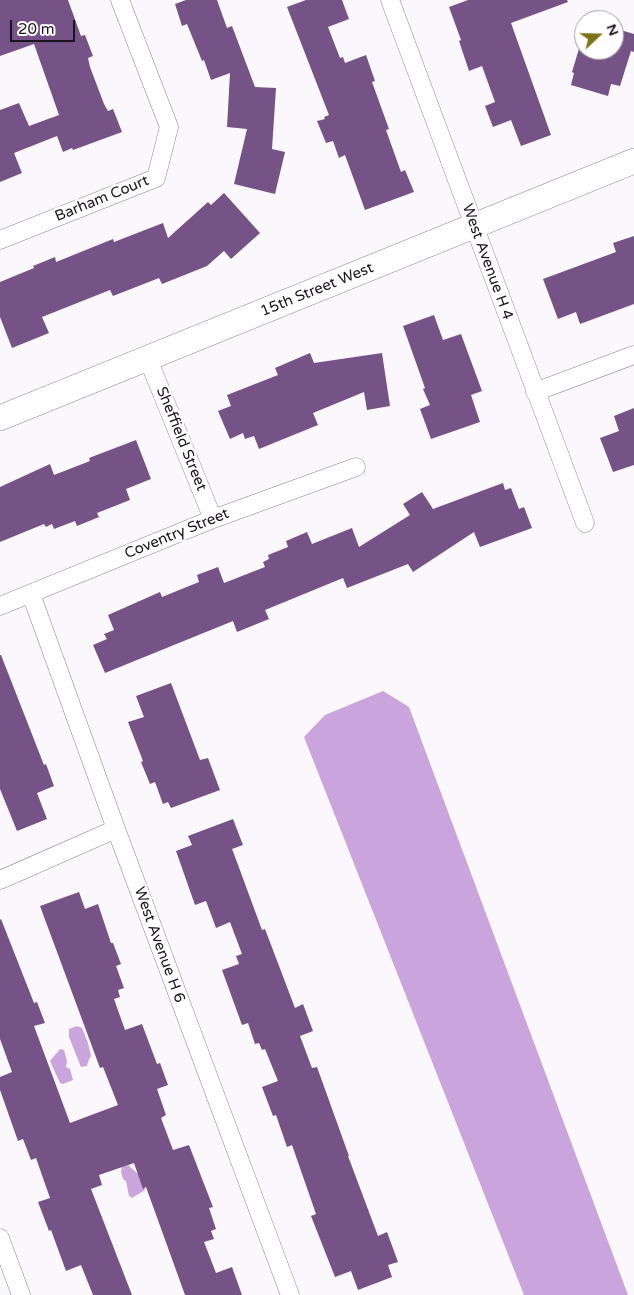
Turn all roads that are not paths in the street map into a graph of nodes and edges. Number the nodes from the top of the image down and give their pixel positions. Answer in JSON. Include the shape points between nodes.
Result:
{"nodes":[{"id":1,"x":120,"y":0,"type":"edge"},
{"id":2,"x":390,"y":0,"type":"edge"},
{"id":3,"x":634,"y":161,"type":"edge"},
{"id":4,"x":474,"y":226,"type":"junction"},
{"id":5,"x":0,"y":240,"type":"edge"},
{"id":6,"x":634,"y":355,"type":"edge"},
{"id":7,"x":148,"y":359,"type":"junction"},
{"id":8,"x":535,"y":392,"type":"junction"},
{"id":9,"x":0,"y":418,"type":"edge"},
{"id":10,"x":356,"y":467,"type":"dead end"},
{"id":11,"x":213,"y":519,"type":"junction"},
{"id":12,"x":585,"y":523,"type":"dead end"},
{"id":13,"x":32,"y":594,"type":"junction"},
{"id":14,"x":0,"y":606,"type":"edge"},
{"id":15,"x":116,"y":829,"type":"junction"},
{"id":16,"x":0,"y":880,"type":"edge"},
{"id":17,"x":0,"y":1238,"type":"edge"},
{"id":18,"x":21,"y":1295,"type":"edge"},
{"id":19,"x":290,"y":1295,"type":"edge"}],
"edges":[{"from":1,"to":5,"type":"street","name":"Barham Court","via":[[168,127],[156,178]]},
{"from":2,"to":4,"type":"street","name":"West Avenue H 4"},
{"from":3,"to":4,"type":"street","name":"15th Street West"},
{"from":4,"to":7,"type":"street","name":"15th Street West"},
{"from":4,"to":8,"type":"street","name":"West Avenue H 4"},
{"from":6,"to":8,"type":"street"},
{"from":7,"to":9,"type":"street","name":"15th Street West"},
{"from":7,"to":11,"type":"street","name":"Sheffield Street"},
{"from":8,"to":12,"type":"street","name":"West Avenue H 4"},
{"from":10,"to":11,"type":"street","name":"Coventry Street"},
{"from":11,"to":13,"type":"street","name":"Coventry Street"},
{"from":13,"to":14,"type":"street","name":"Coventry Street"},
{"from":13,"to":15,"type":"street","name":"West Avenue H 6"},
{"from":15,"to":16,"type":"street"},
{"from":15,"to":19,"type":"street","name":"West Avenue H 6"},
{"from":17,"to":18,"type":"street"}]}
